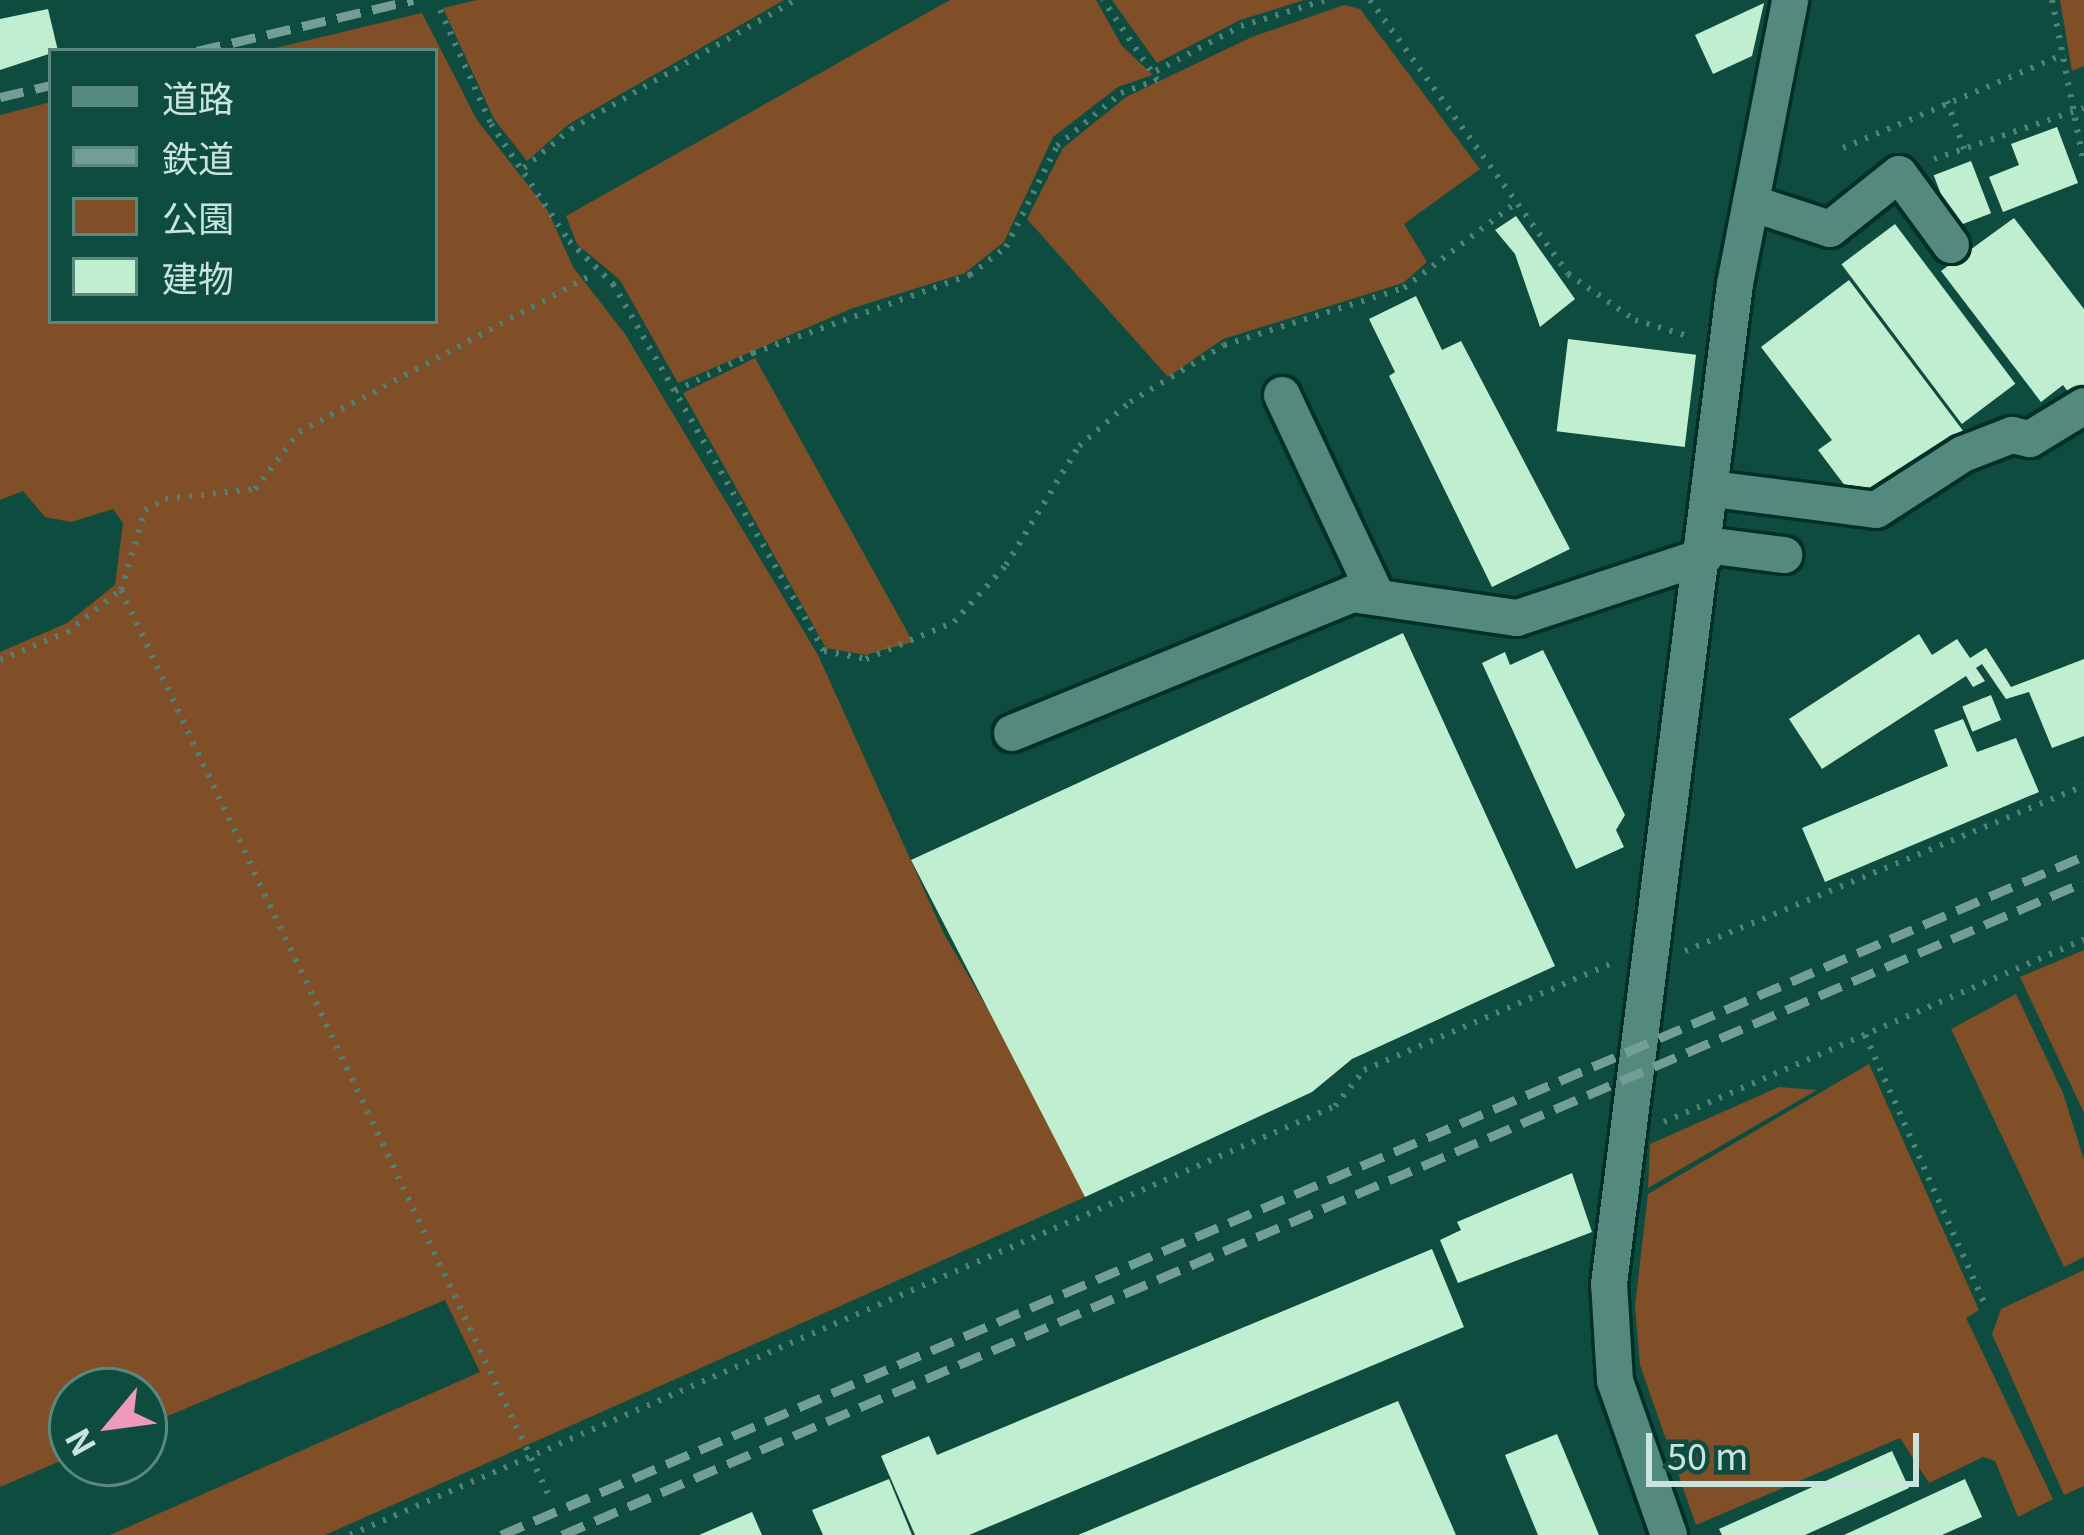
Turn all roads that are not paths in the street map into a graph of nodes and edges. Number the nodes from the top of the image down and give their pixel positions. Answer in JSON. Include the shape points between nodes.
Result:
{"nodes":[{"id":1,"x":1790,"y":0,"type":"edge"},
{"id":2,"x":1751,"y":202,"type":"junction"},
{"id":3,"x":1951,"y":244,"type":"dead end"},
{"id":4,"x":1282,"y":395,"type":"dead end"},
{"id":5,"x":2084,"y":406,"type":"edge"},
{"id":6,"x":1713,"y":489,"type":"junction"},
{"id":7,"x":1706,"y":550,"type":"junction"},
{"id":8,"x":1784,"y":555,"type":"dead end"},
{"id":9,"x":1377,"y":597,"type":"junction"},
{"id":10,"x":1012,"y":733,"type":"dead end"},
{"id":11,"x":1669,"y":1535,"type":"edge"}],
"edges":[{"from":1,"to":2,"type":"street"},
{"from":2,"to":3,"type":"street","via":[[1830,230],[1899,174]]},
{"from":2,"to":6,"type":"street","via":[[1724,290],[1728,351]]},
{"from":4,"to":9,"type":"street"},
{"from":5,"to":6,"type":"street","via":[[2030,439],[2012,435],[1963,454],[1876,510]]},
{"from":6,"to":7,"type":"street"},
{"from":7,"to":8,"type":"street"},
{"from":7,"to":9,"type":"street","via":[[1517,619]]},
{"from":7,"to":11,"type":"street","via":[[1625,1139],[1608,1333],[1627,1427]]},
{"from":9,"to":10,"type":"street","via":[[1352,594]]}]}
